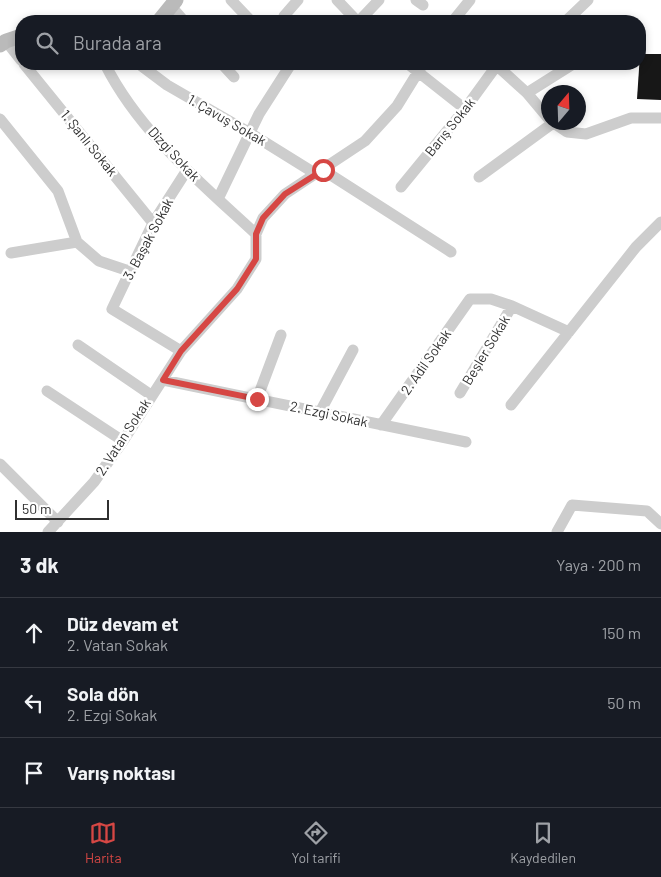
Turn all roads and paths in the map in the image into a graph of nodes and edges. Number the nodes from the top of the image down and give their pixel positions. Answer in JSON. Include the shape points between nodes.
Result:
{"nodes":[{"id":1,"x":231,"y":0,"type":"edge"},
{"id":2,"x":298,"y":0,"type":"edge"},
{"id":3,"x":337,"y":0,"type":"edge"},
{"id":4,"x":379,"y":0,"type":"edge"},
{"id":5,"x":470,"y":0,"type":"edge"},
{"id":6,"x":588,"y":0,"type":"edge"},
{"id":7,"x":174,"y":3,"type":"edge"},
{"id":8,"x":164,"y":15,"type":"edge"},
{"id":9,"x":181,"y":15,"type":"edge"},
{"id":10,"x":245,"y":15,"type":"edge"},
{"id":11,"x":287,"y":15,"type":"edge"},
{"id":12,"x":352,"y":15,"type":"edge"},
{"id":13,"x":364,"y":15,"type":"edge"},
{"id":14,"x":458,"y":15,"type":"edge"},
{"id":15,"x":572,"y":15,"type":"edge"},
{"id":16,"x":15,"y":38,"type":"edge"},
{"id":17,"x":3,"y":43,"type":"edge"},
{"id":18,"x":15,"y":54,"type":"edge"},
{"id":19,"x":29,"y":70,"type":"edge"},
{"id":20,"x":108,"y":70,"type":"edge"},
{"id":21,"x":147,"y":70,"type":"edge"},
{"id":22,"x":228,"y":70,"type":"edge"},
{"id":23,"x":287,"y":70,"type":"edge"},
{"id":24,"x":419,"y":70,"type":"edge"},
{"id":25,"x":422,"y":70,"type":"edge"},
{"id":26,"x":492,"y":70,"type":"edge"},
{"id":27,"x":502,"y":70,"type":"edge"},
{"id":28,"x":563,"y":70,"type":"edge"},
{"id":29,"x":234,"y":77,"type":"dead end"},
{"id":30,"x":527,"y":93,"type":"junction"},
{"id":31,"x":465,"y":109,"type":"junction"},
{"id":32,"x":541,"y":110,"type":"edge"},
{"id":33,"x":661,"y":118,"type":"edge"},
{"id":34,"x":0,"y":119,"type":"edge"},
{"id":35,"x":543,"y":130,"type":"edge"},
{"id":36,"x":563,"y":130,"type":"edge"},
{"id":37,"x":250,"y":133,"type":"junction"},
{"id":38,"x":187,"y":170,"type":"junction"},
{"id":39,"x":320,"y":172,"type":"junction"},
{"id":40,"x":480,"y":177,"type":"dead end"},
{"id":41,"x":401,"y":187,"type":"dead end"},
{"id":42,"x":218,"y":198,"type":"junction"},
{"id":43,"x":661,"y":222,"type":"edge"},
{"id":44,"x":153,"y":223,"type":"junction"},
{"id":45,"x":256,"y":234,"type":"junction"},
{"id":46,"x":77,"y":242,"type":"junction"},
{"id":47,"x":450,"y":252,"type":"dead end"},
{"id":48,"x":11,"y":253,"type":"dead end"},
{"id":49,"x":129,"y":271,"type":"junction"},
{"id":50,"x":470,"y":299,"type":"joint"},
{"id":51,"x":512,"y":306,"type":"junction"},
{"id":52,"x":569,"y":332,"type":"junction"},
{"id":53,"x":282,"y":335,"type":"dead end"},
{"id":54,"x":78,"y":345,"type":"dead end"},
{"id":55,"x":353,"y":350,"type":"dead end"},
{"id":56,"x":181,"y":351,"type":"junction"},
{"id":57,"x":163,"y":380,"type":"junction"},
{"id":58,"x":47,"y":391,"type":"dead end"},
{"id":59,"x":460,"y":393,"type":"dead end"},
{"id":60,"x":151,"y":396,"type":"junction"},
{"id":61,"x":257,"y":399,"type":"junction"},
{"id":62,"x":511,"y":405,"type":"dead end"},
{"id":63,"x":320,"y":412,"type":"junction"},
{"id":64,"x":381,"y":426,"type":"junction"},
{"id":65,"x":123,"y":441,"type":"junction"},
{"id":66,"x":466,"y":442,"type":"dead end"},
{"id":67,"x":0,"y":464,"type":"edge"},
{"id":68,"x":58,"y":522,"type":"junction"},
{"id":69,"x":661,"y":524,"type":"edge"},
{"id":70,"x":48,"y":532,"type":"edge"},
{"id":71,"x":557,"y":532,"type":"edge"}],
"edges":[{"from":1,"to":10,"type":"street"},
{"from":2,"to":11,"type":"street"},
{"from":3,"to":12,"type":"street"},
{"from":4,"to":13,"type":"street"},
{"from":5,"to":14,"type":"street"},
{"from":6,"to":15,"type":"street"},
{"from":7,"to":8,"type":"street"},
{"from":7,"to":9,"type":"street"},
{"from":16,"to":17,"type":"street"},
{"from":17,"to":18,"type":"street"},
{"from":19,"to":44,"type":"street","name":"1. Şanlı Sokak"},
{"from":20,"to":38,"type":"street","name":"Dizgi Sokak","via":[[143,121]]},
{"from":21,"to":37,"type":"street","name":"1. Çavuş Sokak"},
{"from":22,"to":29,"type":"street"},
{"from":23,"to":37,"type":"street"},
{"from":24,"to":39,"type":"street","name":"2. Vatan Sokak","via":[[397,106],[365,141]]},
{"from":25,"to":31,"type":"street"},
{"from":26,"to":31,"type":"street","name":"Barış Sokak"},
{"from":27,"to":30,"type":"street"},
{"from":28,"to":30,"type":"street"},
{"from":30,"to":32,"type":"street"},
{"from":31,"to":41,"type":"street","name":"Barış Sokak"},
{"from":33,"to":36,"type":"street","via":[[631,118],[586,134]]},
{"from":34,"to":46,"type":"street","via":[[58,191]]},
{"from":35,"to":40,"type":"street"},
{"from":37,"to":39,"type":"street","name":"1. Çavuş Sokak"},
{"from":37,"to":42,"type":"street"},
{"from":38,"to":42,"type":"street","name":"Dizgi Sokak"},
{"from":38,"to":44,"type":"street","name":"3. Başak Sokak"},
{"from":39,"to":45,"type":"street","name":"2. Vatan Sokak","via":[[285,194],[263,218]]},
{"from":39,"to":47,"type":"street","name":"1. Çavuş Sokak"},
{"from":42,"to":45,"type":"street","name":"Dizgi Sokak"},
{"from":43,"to":52,"type":"street","via":[[636,247]]},
{"from":44,"to":49,"type":"street","name":"3. Başak Sokak"},
{"from":45,"to":56,"type":"street","name":"2. Vatan Sokak","via":[[256,259],[237,289]]},
{"from":46,"to":48,"type":"street"},
{"from":46,"to":49,"type":"street","via":[[98,261]]},
{"from":49,"to":56,"type":"street","name":"3. Başak Sokak","via":[[112,309]]},
{"from":50,"to":51,"type":"street","name":"Beşler Sokak","via":[[491,299]]},
{"from":50,"to":64,"type":"street","name":"2. Adil Sokak"},
{"from":51,"to":52,"type":"street","name":"Beşler Sokak"},
{"from":51,"to":59,"type":"street","name":"Beşler Sokak"},
{"from":52,"to":62,"type":"street"},
{"from":53,"to":61,"type":"street"},
{"from":54,"to":60,"type":"street"},
{"from":55,"to":63,"type":"street"},
{"from":56,"to":57,"type":"street","name":"2. Vatan Sokak"},
{"from":57,"to":60,"type":"street","name":"2. Vatan Sokak"},
{"from":57,"to":61,"type":"street","name":"2. Ezgi Sokak"},
{"from":58,"to":65,"type":"street"},
{"from":60,"to":65,"type":"street","name":"2. Vatan Sokak"},
{"from":61,"to":63,"type":"street","name":"2. Ezgi Sokak"},
{"from":63,"to":64,"type":"street","name":"2. Ezgi Sokak"},
{"from":64,"to":66,"type":"street","name":"2. Ezgi Sokak"},
{"from":65,"to":68,"type":"street","name":"2. Vatan Sokak","via":[[94,482]]},
{"from":67,"to":68,"type":"street"},
{"from":68,"to":70,"type":"street","name":"2. Vatan Sokak"},
{"from":69,"to":71,"type":"street","via":[[647,511],[572,505]]}]}
